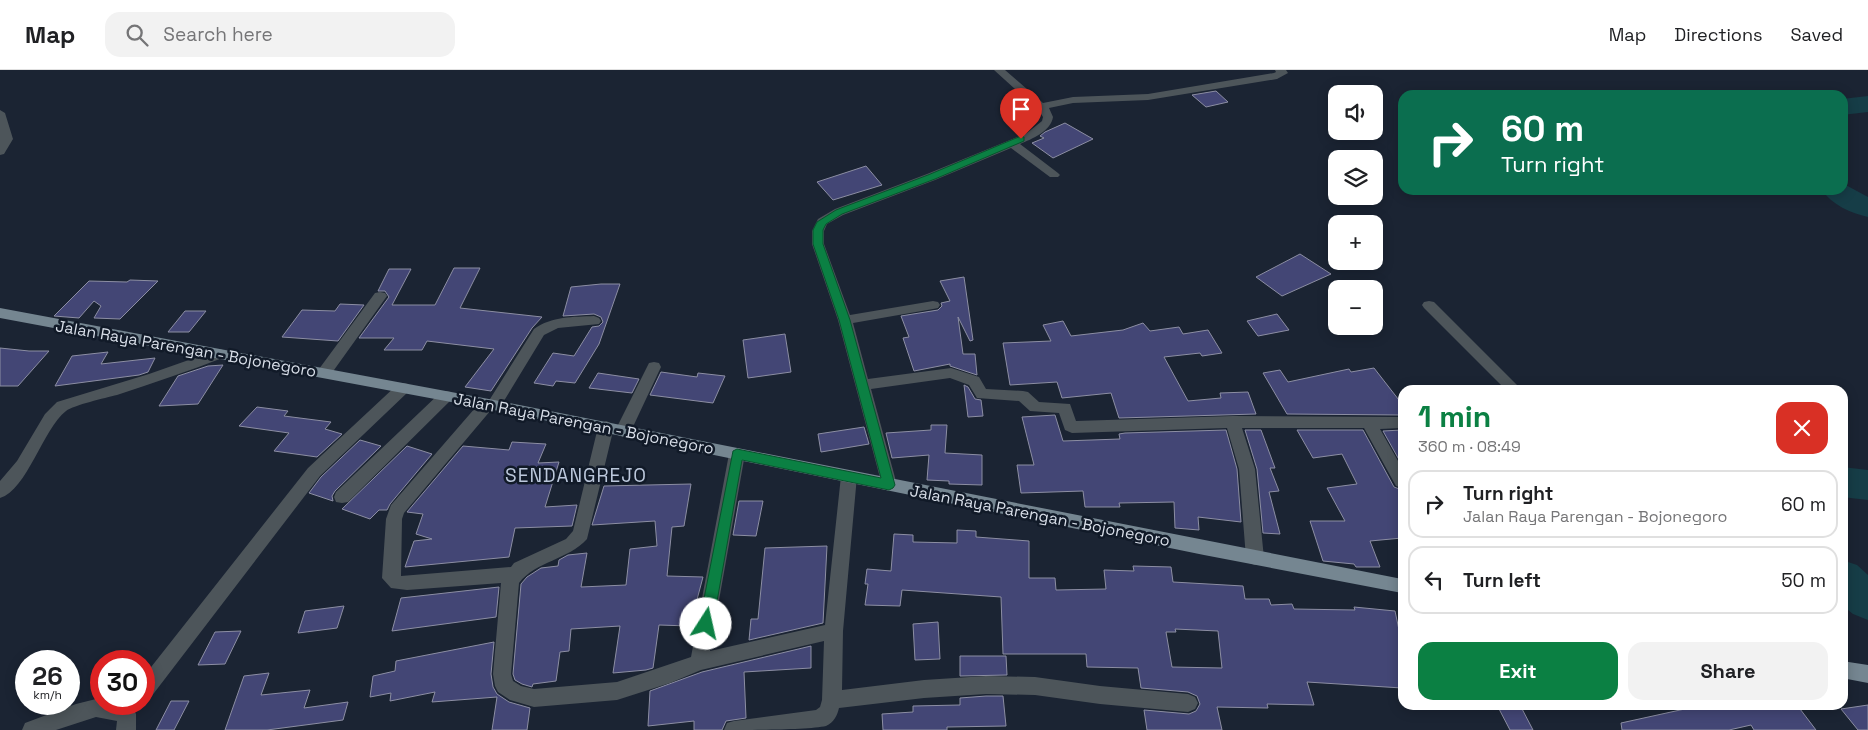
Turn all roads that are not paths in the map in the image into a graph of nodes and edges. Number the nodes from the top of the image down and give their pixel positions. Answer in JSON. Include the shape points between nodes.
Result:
{"nodes":[{"id":1,"x":999,"y":70,"type":"edge"},
{"id":2,"x":1280,"y":70,"type":"edge"},
{"id":3,"x":1042,"y":106,"type":"junction"},
{"id":4,"x":0,"y":113,"type":"edge"},
{"id":5,"x":1012,"y":143,"type":"junction"},
{"id":6,"x":0,"y":152,"type":"edge"},
{"id":7,"x":1054,"y":175,"type":"dead end"},
{"id":8,"x":380,"y":296,"type":"dead end"},
{"id":9,"x":933,"y":305,"type":"dead end"},
{"id":10,"x":1429,"y":305,"type":"dead end"},
{"id":11,"x":0,"y":313,"type":"edge"},
{"id":12,"x":845,"y":320,"type":"junction"},
{"id":13,"x":594,"y":321,"type":"dead end"},
{"id":14,"x":220,"y":354,"type":"junction"},
{"id":15,"x":654,"y":367,"type":"dead end"},
{"id":16,"x":324,"y":373,"type":"junction"},
{"id":17,"x":863,"y":385,"type":"junction"},
{"id":18,"x":1511,"y":385,"type":"edge"},
{"id":19,"x":403,"y":388,"type":"junction"},
{"id":20,"x":446,"y":396,"type":"junction"},
{"id":21,"x":490,"y":404,"type":"junction"},
{"id":22,"x":1233,"y":422,"type":"junction"},
{"id":23,"x":1398,"y":422,"type":"edge"},
{"id":24,"x":1369,"y":423,"type":"junction"},
{"id":25,"x":615,"y":429,"type":"junction"},
{"id":26,"x":737,"y":454,"type":"junction"},
{"id":27,"x":1398,"y":475,"type":"edge"},
{"id":28,"x":848,"y":476,"type":"junction"},
{"id":29,"x":889,"y":485,"type":"junction"},
{"id":30,"x":0,"y":492,"type":"edge"},
{"id":31,"x":342,"y":497,"type":"dead end"},
{"id":32,"x":1255,"y":558,"type":"junction"},
{"id":33,"x":514,"y":574,"type":"junction"},
{"id":34,"x":1398,"y":585,"type":"edge"},
{"id":35,"x":834,"y":631,"type":"junction"},
{"id":36,"x":699,"y":662,"type":"junction"},
{"id":37,"x":1848,"y":670,"type":"edge"},
{"id":38,"x":1868,"y":674,"type":"edge"},
{"id":39,"x":155,"y":677,"type":"edge"},
{"id":40,"x":832,"y":700,"type":"junction"},
{"id":41,"x":1188,"y":703,"type":"dead end"},
{"id":42,"x":128,"y":716,"type":"edge"},
{"id":43,"x":32,"y":730,"type":"edge"},
{"id":44,"x":734,"y":730,"type":"edge"}],
"edges":[{"from":1,"to":3,"type":"street"},
{"from":2,"to":3,"type":"street","via":[[1283,73],[1256,81],[1148,97],[1074,100]]},
{"from":3,"to":5,"type":"street","via":[[1047,122],[1031,135]]},
{"from":4,"to":6,"type":"street","via":[[7,139]]},
{"from":5,"to":7,"type":"street"},
{"from":5,"to":12,"type":"street","via":[[839,212],[822,222],[818,230],[818,244]]},
{"from":8,"to":16,"type":"street"},
{"from":9,"to":12,"type":"street"},
{"from":10,"to":18,"type":"street"},
{"from":11,"to":14,"type":"main road","name":"Jalan Raya Parengan - Bojonegoro"},
{"from":12,"to":17,"type":"street"},
{"from":13,"to":21,"type":"street","via":[[543,328]]},
{"from":14,"to":16,"type":"main road","name":"Jalan Raya Parengan - Bojonegoro"},
{"from":14,"to":30,"type":"street","via":[[62,406]]},
{"from":15,"to":25,"type":"street"},
{"from":16,"to":19,"type":"main road","name":"Jalan Raya Parengan - Bojonegoro"},
{"from":17,"to":22,"type":"street","via":[[956,374],[974,381],[982,394],[1023,396],[1035,408],[1066,408],[1072,427]]},
{"from":17,"to":29,"type":"street"},
{"from":19,"to":20,"type":"main road","name":"Jalan Raya Parengan - Bojonegoro"},
{"from":19,"to":39,"type":"street","via":[[314,472]]},
{"from":20,"to":21,"type":"main road","name":"Jalan Raya Parengan - Bojonegoro"},
{"from":20,"to":31,"type":"street"},
{"from":21,"to":25,"type":"main road","name":"Jalan Raya Parengan - Bojonegoro"},
{"from":21,"to":33,"type":"street","via":[[397,510],[391,578],[397,583],[407,583]]},
{"from":22,"to":24,"type":"street"},
{"from":22,"to":32,"type":"street","via":[[1247,469]]},
{"from":23,"to":24,"type":"street"},
{"from":24,"to":27,"type":"street"},
{"from":25,"to":26,"type":"main road","name":"Jalan Raya Parengan - Bojonegoro"},
{"from":25,"to":33,"type":"street","via":[[580,534],[572,544],[520,568]]},
{"from":26,"to":28,"type":"main road","name":"Jalan Raya Parengan - Bojonegoro"},
{"from":26,"to":36,"type":"street"},
{"from":28,"to":29,"type":"main road","name":"Jalan Raya Parengan - Bojonegoro"},
{"from":28,"to":35,"type":"street"},
{"from":29,"to":32,"type":"main road","name":"Jalan Raya Parengan - Bojonegoro"},
{"from":32,"to":34,"type":"main road","name":"Jalan Raya Parengan - Bojonegoro"},
{"from":33,"to":36,"type":"street","via":[[510,581],[502,674],[504,686],[517,694],[534,698],[617,691]]},
{"from":35,"to":36,"type":"street"},
{"from":35,"to":40,"type":"street"},
{"from":37,"to":38,"type":"main road"},
{"from":40,"to":41,"type":"street","via":[[986,685],[1035,686]]},
{"from":40,"to":44,"type":"street","via":[[828,713],[820,719]]},
{"from":42,"to":43,"type":"street","via":[[96,708]]}]}
